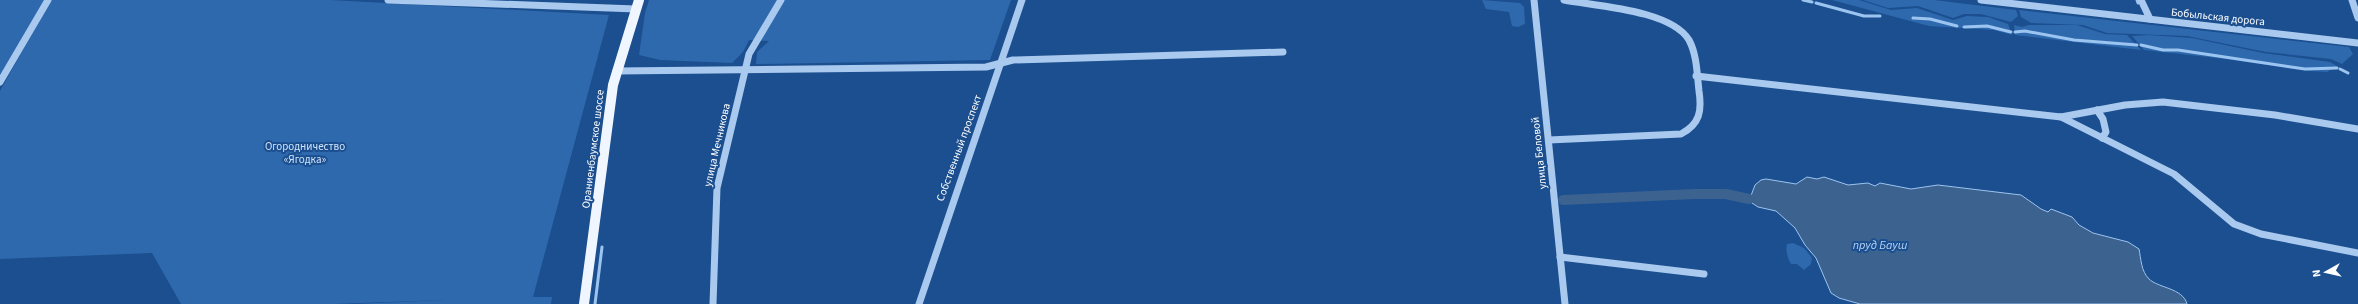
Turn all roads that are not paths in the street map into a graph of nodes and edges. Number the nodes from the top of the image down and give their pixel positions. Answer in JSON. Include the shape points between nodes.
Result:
{"nodes":[{"id":1,"x":48,"y":0,"type":"edge"},
{"id":2,"x":388,"y":0,"type":"edge"},
{"id":3,"x":781,"y":0,"type":"edge"},
{"id":4,"x":1022,"y":0,"type":"edge"},
{"id":5,"x":1534,"y":0,"type":"edge"},
{"id":6,"x":1564,"y":0,"type":"edge"},
{"id":7,"x":1981,"y":0,"type":"edge"},
{"id":8,"x":2141,"y":0,"type":"edge"},
{"id":9,"x":2352,"y":0,"type":"edge"},
{"id":10,"x":638,"y":4,"type":"edge"},
{"id":11,"x":2358,"y":18,"type":"edge"},
{"id":12,"x":2150,"y":19,"type":"junction"},
{"id":13,"x":2358,"y":42,"type":"edge"},
{"id":14,"x":1283,"y":52,"type":"dead end"},
{"id":15,"x":1002,"y":63,"type":"junction"},
{"id":16,"x":746,"y":68,"type":"junction"},
{"id":17,"x":616,"y":71,"type":"junction"},
{"id":18,"x":1696,"y":76,"type":"junction"},
{"id":19,"x":0,"y":82,"type":"edge"},
{"id":20,"x":2097,"y":110,"type":"junction"},
{"id":21,"x":2061,"y":117,"type":"junction"},
{"id":22,"x":2358,"y":129,"type":"edge"},
{"id":23,"x":2102,"y":138,"type":"junction"},
{"id":24,"x":1548,"y":140,"type":"junction"},
{"id":25,"x":2358,"y":253,"type":"edge"},
{"id":26,"x":1560,"y":257,"type":"junction"},
{"id":27,"x":1704,"y":274,"type":"dead end"},
{"id":28,"x":584,"y":304,"type":"edge"},
{"id":29,"x":713,"y":304,"type":"edge"},
{"id":30,"x":919,"y":304,"type":"edge"},
{"id":31,"x":1565,"y":304,"type":"edge"}],
"edges":[{"from":1,"to":19,"type":"street"},
{"from":2,"to":10,"type":"street"},
{"from":3,"to":16,"type":"street","name":"улица Мечникова","via":[[749,54]]},
{"from":4,"to":15,"type":"street","name":"Собственный проспект"},
{"from":5,"to":24,"type":"street","name":"улица Беловой"},
{"from":6,"to":18,"type":"street","via":[[1657,18],[1673,25],[1689,40]]},
{"from":7,"to":12,"type":"street","name":"Бобыльская дорога"},
{"from":8,"to":12,"type":"street"},
{"from":9,"to":11,"type":"street"},
{"from":10,"to":17,"type":"main road","name":"Ораниенбаумское шоссе"},
{"from":12,"to":13,"type":"street","name":"Бобыльская дорога"},
{"from":14,"to":15,"type":"street","via":[[1013,60]]},
{"from":15,"to":16,"type":"street","via":[[986,66]]},
{"from":15,"to":30,"type":"street","name":"Собственный проспект","via":[[943,225]]},
{"from":16,"to":17,"type":"street"},
{"from":16,"to":29,"type":"street","name":"улица Мечникова","via":[[717,188]]},
{"from":17,"to":28,"type":"main road","name":"Ораниенбаумское шоссе"},
{"from":18,"to":21,"type":"street"},
{"from":18,"to":24,"type":"street","via":[[1701,116],[1691,129],[1681,134]]},
{"from":20,"to":21,"type":"street"},
{"from":20,"to":22,"type":"street","via":[[2163,102],[2275,115]]},
{"from":20,"to":23,"type":"street","via":[[2103,119],[2106,132]]},
{"from":21,"to":23,"type":"street"},
{"from":23,"to":25,"type":"street","via":[[2174,174],[2234,224],[2261,234]]},
{"from":24,"to":26,"type":"street","name":"улица Беловой"},
{"from":26,"to":27,"type":"street"},
{"from":26,"to":31,"type":"street","name":"улица Беловой"}]}
